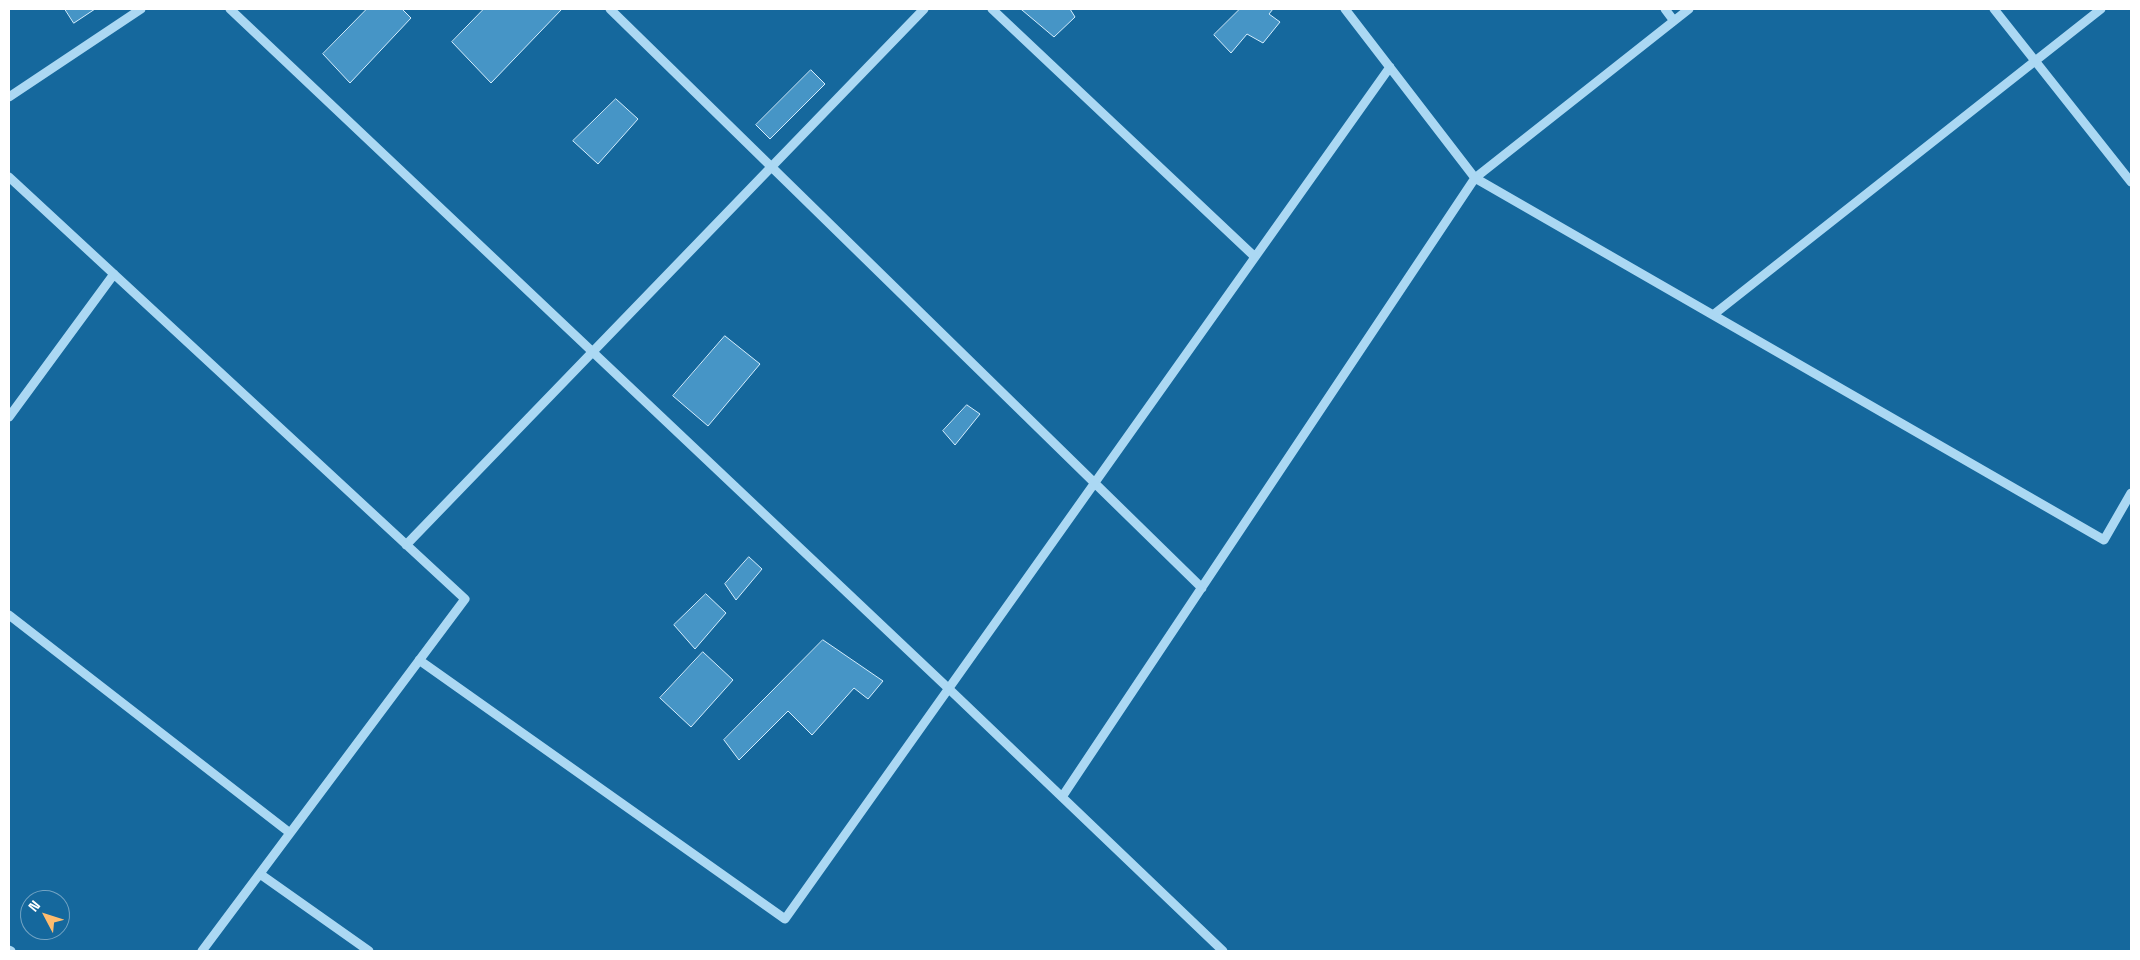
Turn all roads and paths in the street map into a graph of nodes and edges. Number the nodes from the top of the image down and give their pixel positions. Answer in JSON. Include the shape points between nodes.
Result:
{"nodes":[{"id":1,"x":142,"y":9,"type":"edge"},
{"id":2,"x":230,"y":9,"type":"edge"},
{"id":3,"x":610,"y":9,"type":"edge"},
{"id":4,"x":924,"y":9,"type":"edge"},
{"id":5,"x":992,"y":9,"type":"edge"},
{"id":6,"x":1345,"y":9,"type":"edge"},
{"id":7,"x":1664,"y":9,"type":"edge"},
{"id":8,"x":1689,"y":9,"type":"edge"},
{"id":9,"x":1994,"y":9,"type":"edge"},
{"id":10,"x":2101,"y":9,"type":"edge"},
{"id":11,"x":1674,"y":21,"type":"junction"},
{"id":12,"x":2035,"y":61,"type":"junction"},
{"id":13,"x":1390,"y":67,"type":"junction"},
{"id":14,"x":9,"y":97,"type":"edge"},
{"id":15,"x":772,"y":167,"type":"junction"},
{"id":16,"x":9,"y":177,"type":"edge"},
{"id":17,"x":1475,"y":178,"type":"junction"},
{"id":18,"x":2131,"y":182,"type":"edge"},
{"id":19,"x":1255,"y":257,"type":"junction"},
{"id":20,"x":114,"y":274,"type":"junction"},
{"id":21,"x":1712,"y":315,"type":"junction"},
{"id":22,"x":593,"y":352,"type":"junction"},
{"id":23,"x":9,"y":417,"type":"edge"},
{"id":24,"x":1094,"y":483,"type":"junction"},
{"id":25,"x":2131,"y":493,"type":"edge"},
{"id":26,"x":406,"y":544,"type":"junction"},
{"id":27,"x":1202,"y":588,"type":"junction"},
{"id":28,"x":9,"y":615,"type":"edge"},
{"id":29,"x":419,"y":660,"type":"junction"},
{"id":30,"x":948,"y":688,"type":"junction"},
{"id":31,"x":1062,"y":797,"type":"junction"},
{"id":32,"x":290,"y":832,"type":"junction"},
{"id":33,"x":260,"y":874,"type":"junction"},
{"id":34,"x":202,"y":951,"type":"edge"},
{"id":35,"x":369,"y":951,"type":"edge"},
{"id":36,"x":1223,"y":951,"type":"edge"}],
"edges":[{"from":1,"to":14,"type":"street"},
{"from":2,"to":22,"type":"street"},
{"from":3,"to":15,"type":"street"},
{"from":4,"to":15,"type":"street"},
{"from":5,"to":19,"type":"street"},
{"from":6,"to":13,"type":"street"},
{"from":7,"to":11,"type":"street"},
{"from":8,"to":11,"type":"street"},
{"from":9,"to":12,"type":"street"},
{"from":10,"to":12,"type":"street"},
{"from":11,"to":17,"type":"street"},
{"from":12,"to":18,"type":"street"},
{"from":12,"to":21,"type":"street"},
{"from":13,"to":17,"type":"street"},
{"from":13,"to":19,"type":"street"},
{"from":15,"to":22,"type":"street"},
{"from":15,"to":24,"type":"street"},
{"from":16,"to":20,"type":"street"},
{"from":17,"to":21,"type":"street"},
{"from":17,"to":27,"type":"street"},
{"from":19,"to":24,"type":"street"},
{"from":20,"to":23,"type":"street"},
{"from":20,"to":26,"type":"street"},
{"from":21,"to":25,"type":"street","via":[[2104,540]]},
{"from":22,"to":26,"type":"street"},
{"from":22,"to":30,"type":"street"},
{"from":24,"to":27,"type":"street"},
{"from":24,"to":30,"type":"street"},
{"from":26,"to":29,"type":"street","via":[[465,599]]},
{"from":27,"to":31,"type":"street"},
{"from":28,"to":32,"type":"street"},
{"from":29,"to":30,"type":"street","via":[[785,919]]},
{"from":29,"to":32,"type":"street"},
{"from":30,"to":31,"type":"street"},
{"from":31,"to":36,"type":"street"},
{"from":32,"to":33,"type":"street"},
{"from":33,"to":34,"type":"street"},
{"from":33,"to":35,"type":"street"}]}
